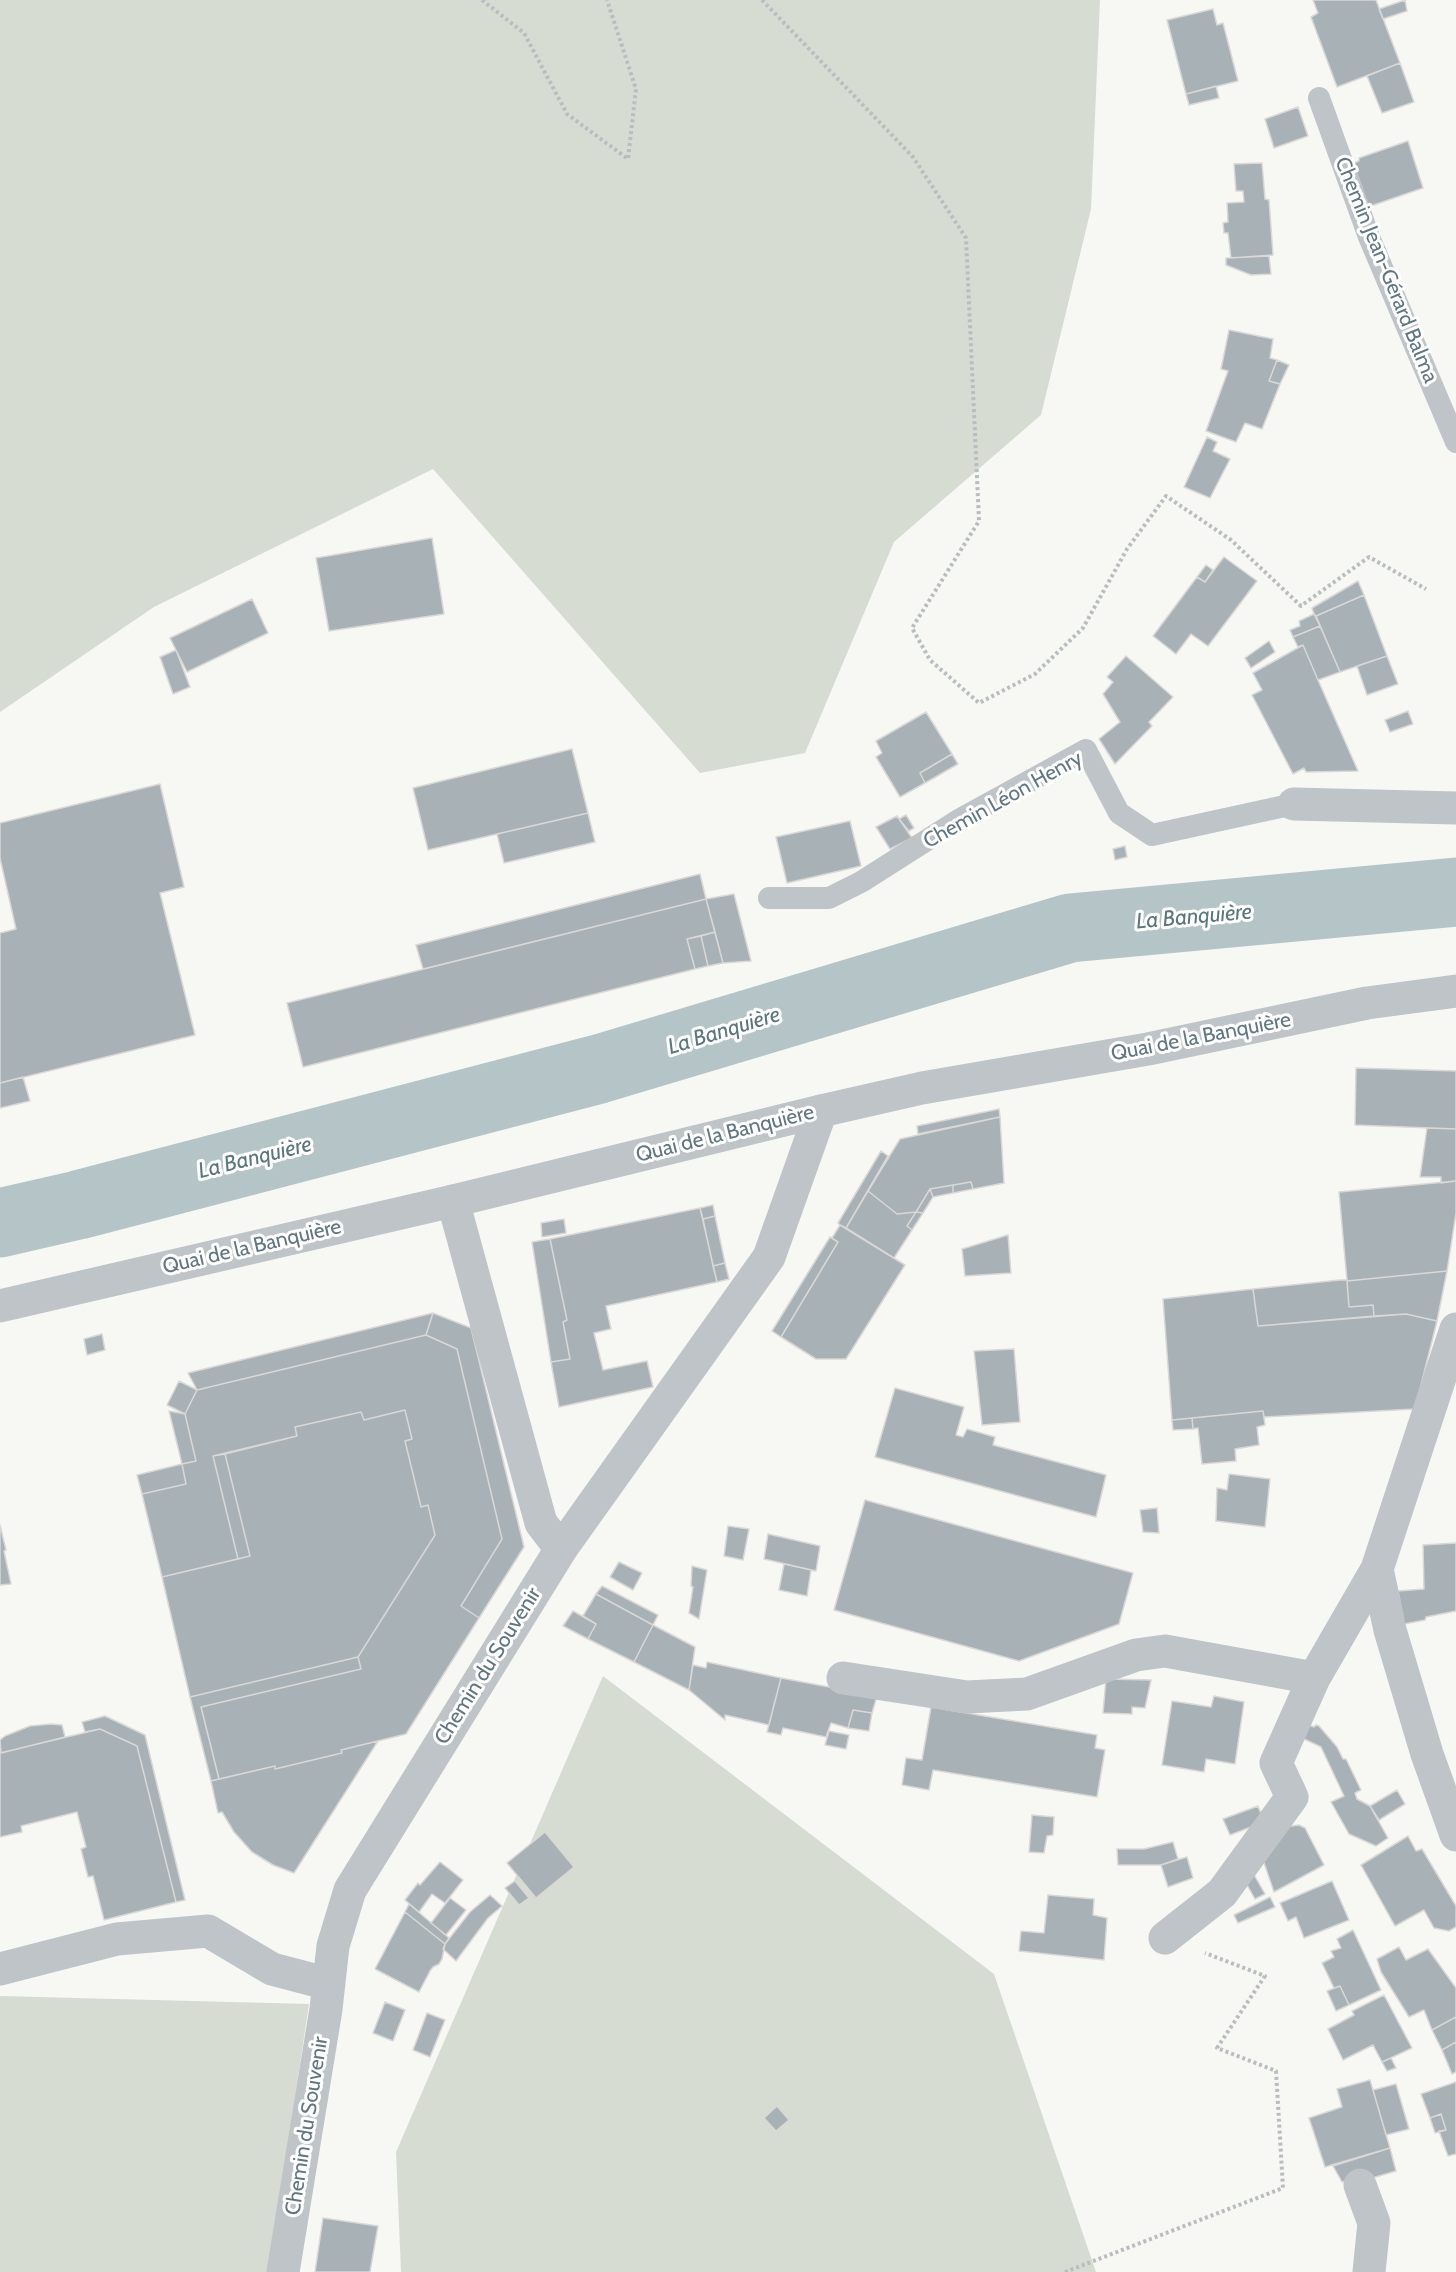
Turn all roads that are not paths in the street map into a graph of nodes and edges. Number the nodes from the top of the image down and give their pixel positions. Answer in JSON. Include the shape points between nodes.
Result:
{"nodes":[{"id":1,"x":1319,"y":98,"type":"dead end"},
{"id":2,"x":1456,"y":442,"type":"edge"},
{"id":3,"x":1294,"y":804,"type":"joint"},
{"id":4,"x":1456,"y":808,"type":"edge"},
{"id":5,"x":769,"y":898,"type":"dead end"},
{"id":6,"x":1456,"y":992,"type":"edge"},
{"id":7,"x":821,"y":1111,"type":"junction"},
{"id":8,"x":453,"y":1201,"type":"junction"},
{"id":9,"x":0,"y":1306,"type":"edge"},
{"id":10,"x":1456,"y":1329,"type":"edge"},
{"id":11,"x":561,"y":1549,"type":"junction"},
{"id":12,"x":1377,"y":1569,"type":"junction"},
{"id":13,"x":843,"y":1678,"type":"dead end"},
{"id":14,"x":1314,"y":1678,"type":"junction"},
{"id":15,"x":1456,"y":1835,"type":"edge"},
{"id":16,"x":1165,"y":1938,"type":"road end"},
{"id":17,"x":0,"y":1969,"type":"edge"},
{"id":18,"x":329,"y":1984,"type":"junction"},
{"id":19,"x":1360,"y":2185,"type":"dead end"},
{"id":20,"x":284,"y":2272,"type":"edge"},
{"id":21,"x":1369,"y":2272,"type":"edge"}],
"edges":[{"from":1,"to":2,"type":"lane","name":"Chemin Jean-Gérard Balma","via":[[1369,237]]},
{"from":3,"to":4,"type":"street","name":"Chemin Léon Henry"},
{"from":3,"to":5,"type":"lane","name":"Chemin Léon Henry","via":[[1152,835],[1119,813],[1086,750],[829,898]]},
{"from":6,"to":7,"type":"street","name":"Quai de la Banquière","via":[[1366,1003]]},
{"from":7,"to":8,"type":"street","name":"Quai de la Banquière"},
{"from":7,"to":11,"type":"street","name":"Chemin du Souvenir","via":[[769,1257]]},
{"from":8,"to":9,"type":"street","name":"Quai de la Banquière"},
{"from":8,"to":11,"type":"street","via":[[541,1523]]},
{"from":10,"to":12,"type":"street"},
{"from":11,"to":18,"type":"street","name":"Chemin du Souvenir","via":[[350,1890],[333,1946]]},
{"from":12,"to":14,"type":"street"},
{"from":12,"to":15,"type":"street","via":[[1390,1630],[1423,1743]]},
{"from":13,"to":14,"type":"street","via":[[967,1697],[1027,1694],[1136,1655],[1165,1651]]},
{"from":14,"to":16,"type":"street","via":[[1276,1763],[1292,1797],[1222,1893]]},
{"from":17,"to":18,"type":"street","via":[[117,1940],[208,1931],[272,1969]]},
{"from":18,"to":20,"type":"street","name":"Chemin du Souvenir"},
{"from":19,"to":21,"type":"street","via":[[1374,2223]]}]}
